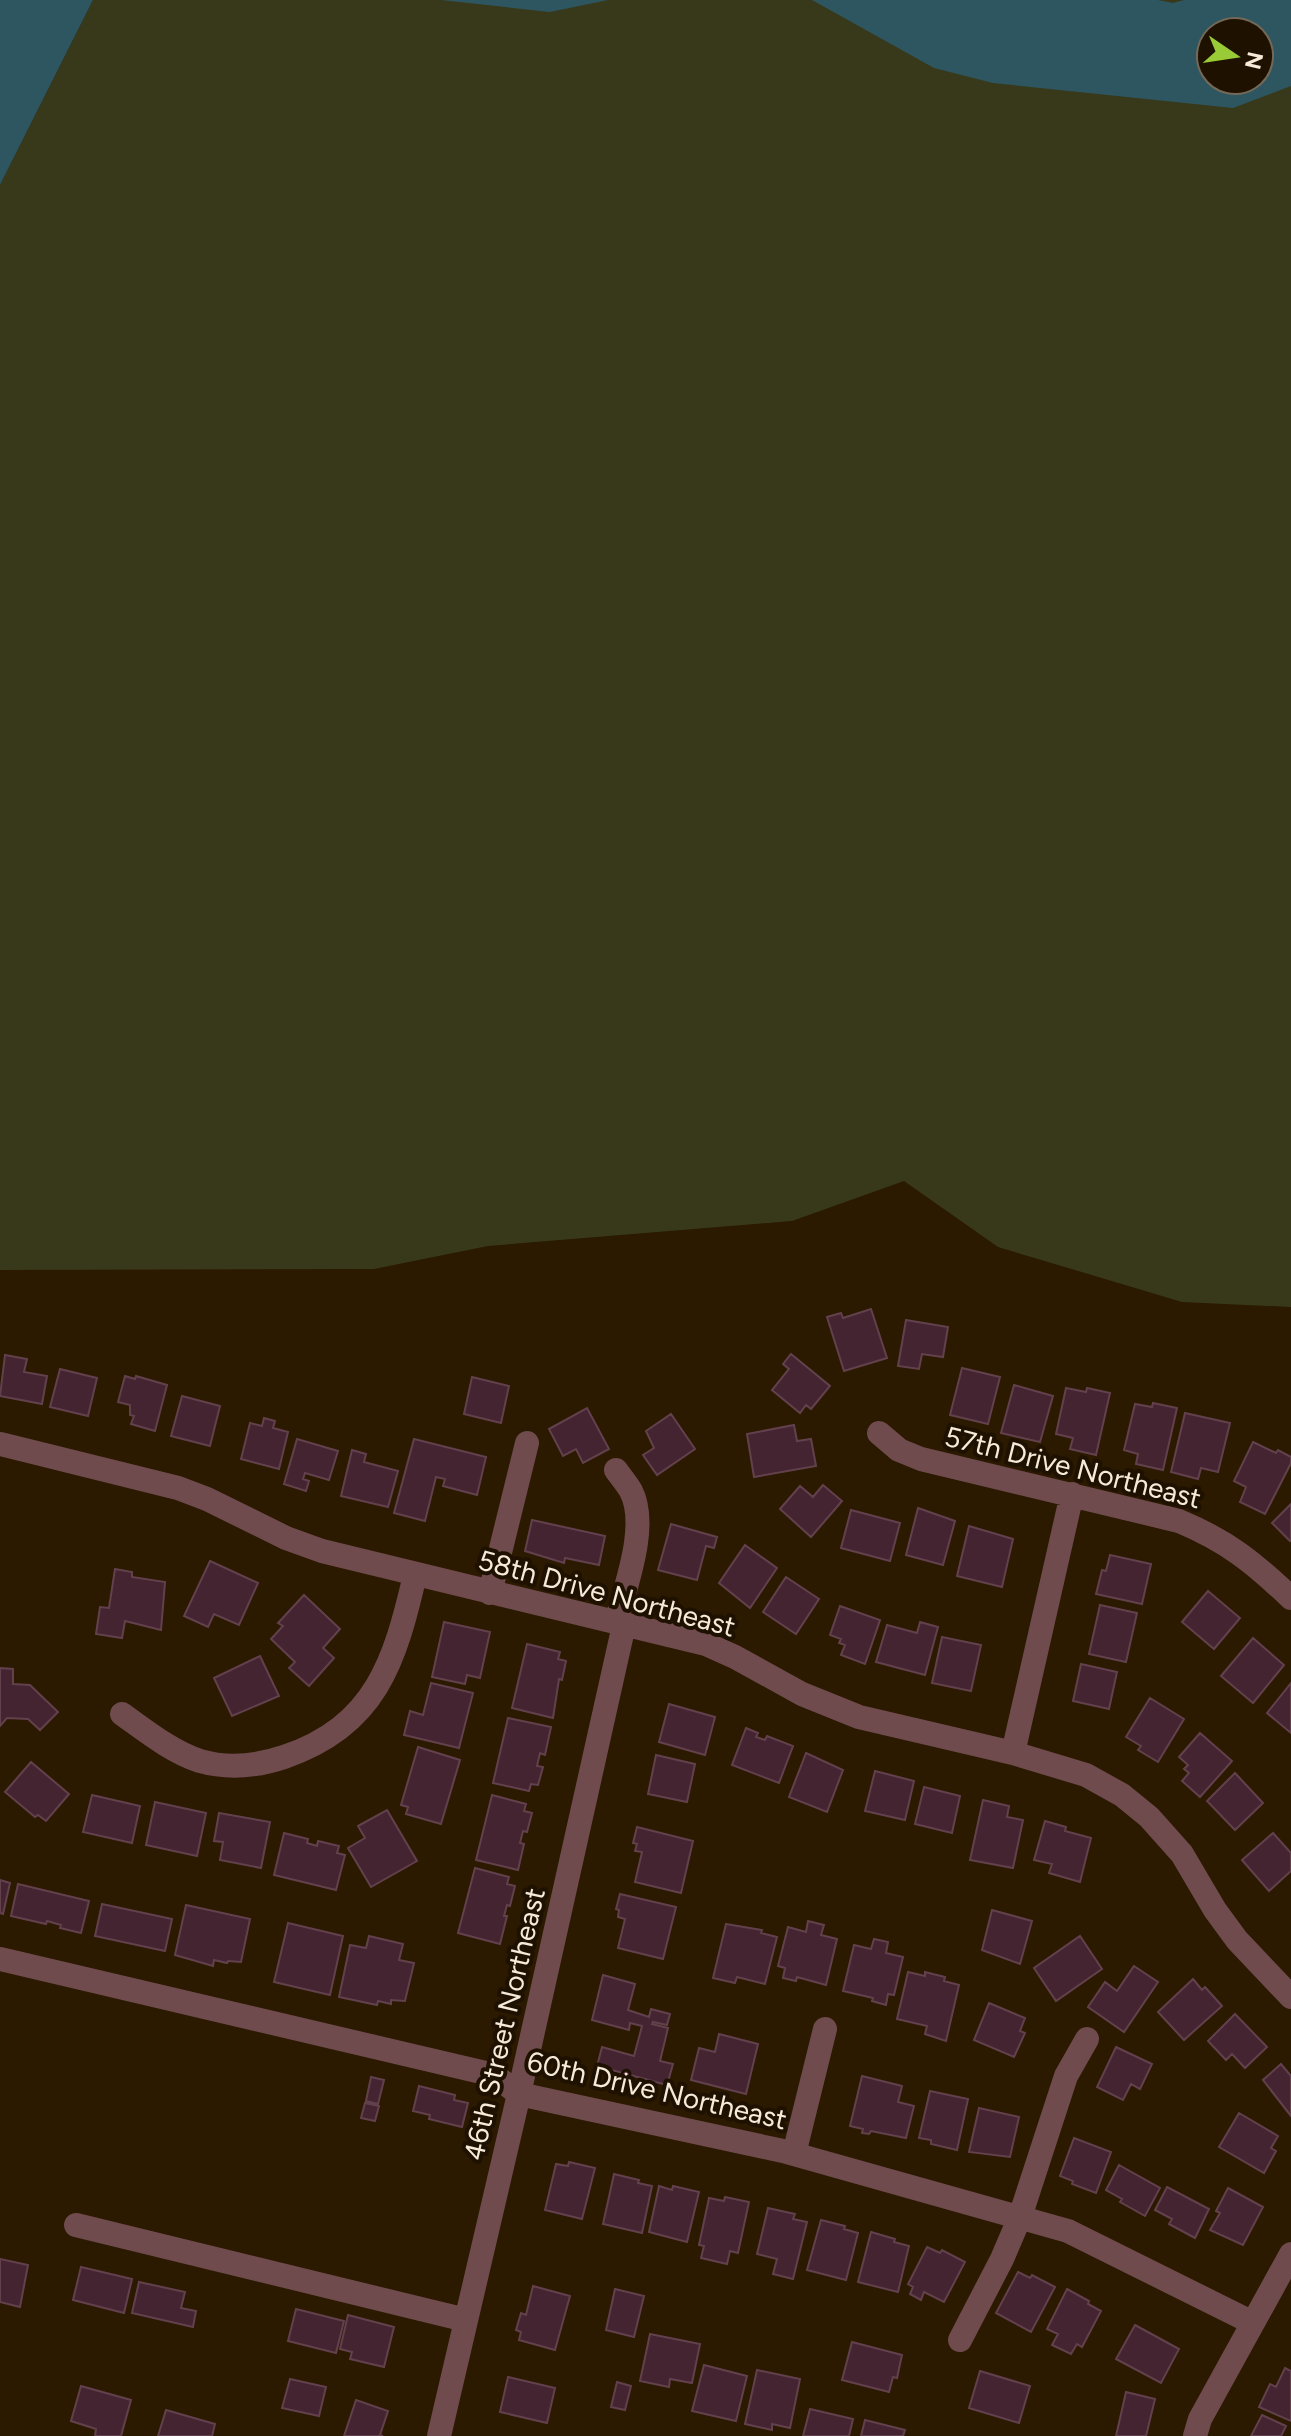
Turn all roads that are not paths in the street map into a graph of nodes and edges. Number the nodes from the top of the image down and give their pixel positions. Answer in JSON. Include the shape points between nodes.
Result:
{"nodes":[{"id":1,"x":879,"y":1433,"type":"dead end"},
{"id":2,"x":527,"y":1443,"type":"dead end"},
{"id":3,"x":0,"y":1444,"type":"edge"},
{"id":4,"x":616,"y":1470,"type":"dead end"},
{"id":5,"x":1072,"y":1494,"type":"junction"},
{"id":6,"x":415,"y":1575,"type":"junction"},
{"id":7,"x":490,"y":1593,"type":"junction"},
{"id":8,"x":1290,"y":1594,"type":"edge"},
{"id":9,"x":620,"y":1624,"type":"junction"},
{"id":10,"x":122,"y":1714,"type":"dead end"},
{"id":11,"x":1013,"y":1753,"type":"junction"},
{"id":12,"x":0,"y":1959,"type":"edge"},
{"id":13,"x":1291,"y":1997,"type":"edge"},
{"id":14,"x":825,"y":2029,"type":"dead end"},
{"id":15,"x":1087,"y":2039,"type":"dead end"},
{"id":16,"x":519,"y":2094,"type":"junction"},
{"id":17,"x":794,"y":2154,"type":"junction"},
{"id":18,"x":1020,"y":2217,"type":"junction"},
{"id":19,"x":76,"y":2225,"type":"dead end"},
{"id":20,"x":1291,"y":2254,"type":"edge"},
{"id":21,"x":466,"y":2320,"type":"junction"},
{"id":22,"x":1253,"y":2323,"type":"junction"},
{"id":23,"x":960,"y":2340,"type":"dead end"},
{"id":24,"x":439,"y":2436,"type":"edge"},
{"id":25,"x":1195,"y":2436,"type":"edge"}],
"edges":[{"from":1,"to":5,"type":"street","name":"57th Drive Northeast","via":[[921,1459]]},
{"from":2,"to":7,"type":"street"},
{"from":3,"to":6,"type":"street","name":"58th Drive Northeast","via":[[178,1488],[286,1538]]},
{"from":4,"to":9,"type":"street","name":"46th Street Northeast","via":[[631,1491],[638,1520]]},
{"from":5,"to":8,"type":"street","name":"57th Drive Northeast","via":[[1213,1535]]},
{"from":5,"to":11,"type":"street"},
{"from":6,"to":7,"type":"street","name":"58th Drive Northeast"},
{"from":6,"to":10,"type":"street","via":[[389,1664],[370,1699],[336,1733],[306,1750],[266,1763],[227,1766],[198,1760]]},
{"from":7,"to":9,"type":"street","name":"58th Drive Northeast"},
{"from":9,"to":11,"type":"street","name":"58th Drive Northeast","via":[[706,1644],[859,1717]]},
{"from":9,"to":16,"type":"street","name":"46th Street Northeast"},
{"from":11,"to":13,"type":"street","name":"58th Drive Northeast","via":[[1086,1775],[1149,1817],[1182,1854],[1237,1940]]},
{"from":12,"to":16,"type":"street","name":"60th Drive Northeast","via":[[494,2075]]},
{"from":14,"to":17,"type":"street"},
{"from":15,"to":18,"type":"street","via":[[1066,2076]]},
{"from":16,"to":17,"type":"street","name":"60th Drive Northeast"},
{"from":16,"to":21,"type":"street","name":"46th Street Northeast"},
{"from":17,"to":18,"type":"street","name":"60th Drive Northeast"},
{"from":18,"to":22,"type":"street","name":"60th Drive Northeast","via":[[1068,2231]]},
{"from":18,"to":23,"type":"street"},
{"from":19,"to":21,"type":"street"},
{"from":20,"to":22,"type":"street"},
{"from":21,"to":24,"type":"street","name":"46th Street Northeast"},
{"from":22,"to":25,"type":"street"}]}
